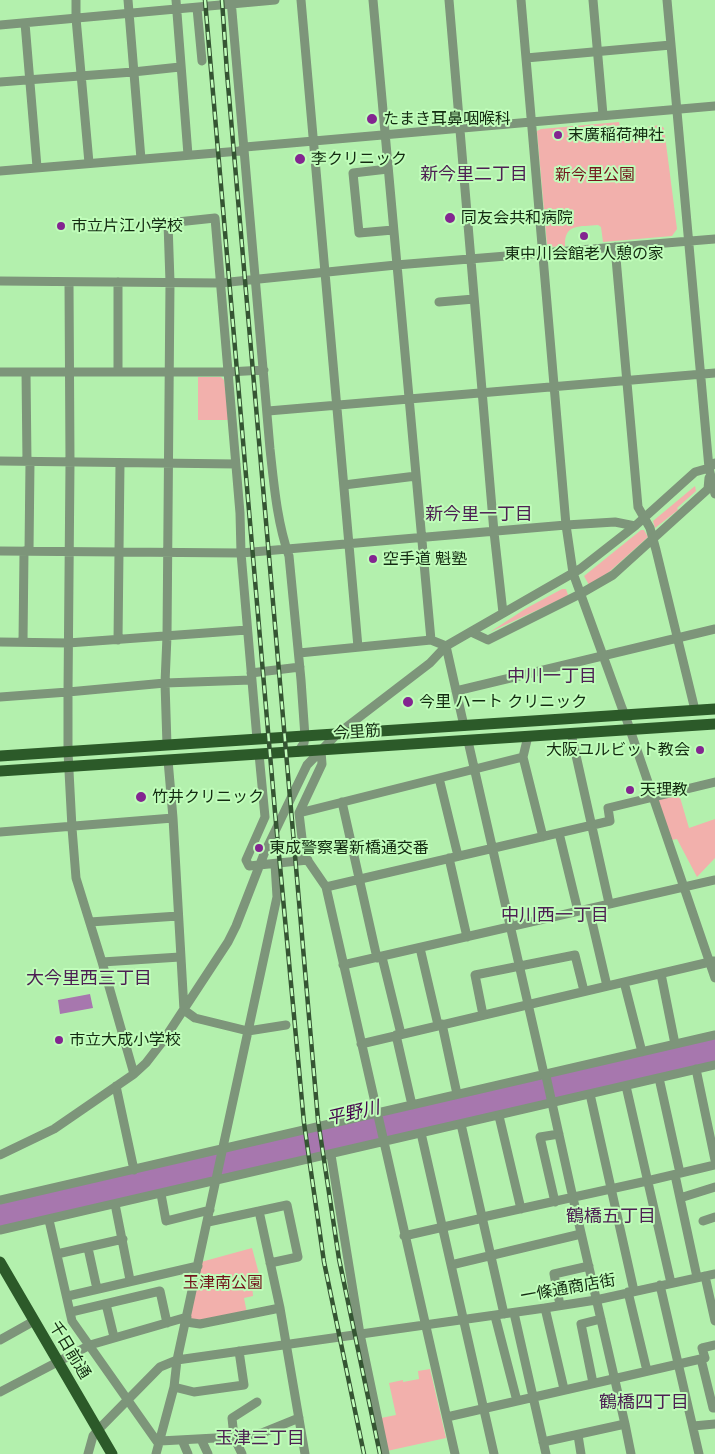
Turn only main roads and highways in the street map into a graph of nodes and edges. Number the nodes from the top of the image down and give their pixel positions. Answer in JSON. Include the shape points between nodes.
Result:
{"nodes":[{"id":1,"x":715,"y":709,"type":"edge"},
{"id":2,"x":715,"y":724,"type":"edge"},
{"id":3,"x":0,"y":756,"type":"edge"},
{"id":4,"x":0,"y":771,"type":"edge"},
{"id":5,"x":0,"y":1262,"type":"edge"},
{"id":6,"x":4,"y":1278,"type":"edge"},
{"id":7,"x":112,"y":1454,"type":"edge"}],
"edges":[{"from":1,"to":3,"type":"main road","name":"今里筋","via":[[623,711],[464,726]]},
{"from":2,"to":4,"type":"main road","name":"今里筋"},
{"from":5,"to":6,"type":"main road","name":"千日前通"},
{"from":6,"to":7,"type":"main road","name":"千日前通","via":[[34,1321]]}]}
